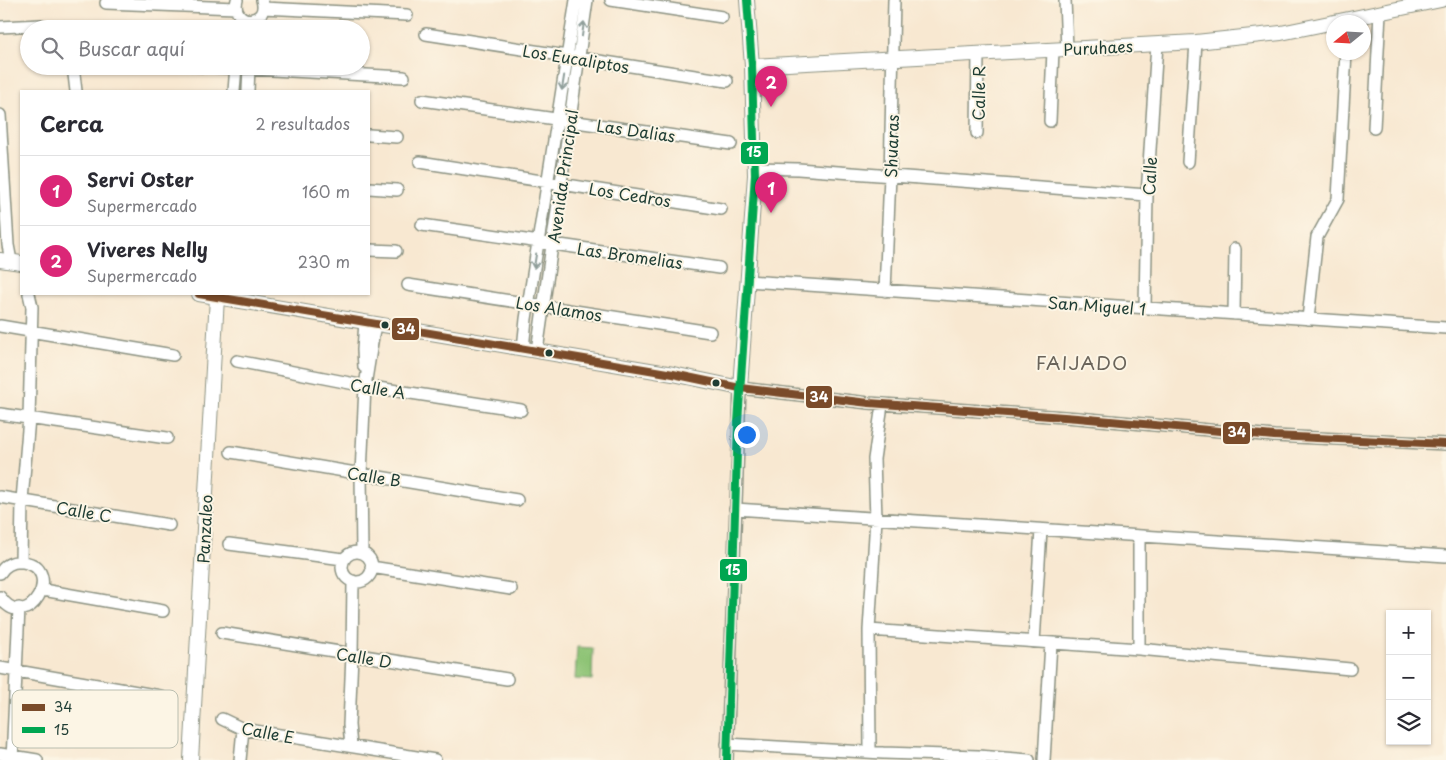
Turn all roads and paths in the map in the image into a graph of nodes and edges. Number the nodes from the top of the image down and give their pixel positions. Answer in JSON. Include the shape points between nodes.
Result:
{"nodes":[{"id":1,"x":576,"y":0,"type":"edge"},
{"id":2,"x":588,"y":0,"type":"edge"},
{"id":3,"x":611,"y":0,"type":"edge"},
{"id":4,"x":747,"y":0,"type":"edge"},
{"id":5,"x":894,"y":0,"type":"edge"},
{"id":6,"x":1065,"y":0,"type":"edge"},
{"id":7,"x":1442,"y":0,"type":"edge"},
{"id":8,"x":106,"y":3,"type":"dead end"},
{"id":9,"x":263,"y":4,"type":"edge"},
{"id":10,"x":238,"y":7,"type":"edge"},
{"id":11,"x":1380,"y":13,"type":"junction"},
{"id":12,"x":407,"y":15,"type":"dead end"},
{"id":13,"x":1371,"y":15,"type":"edge"},
{"id":14,"x":722,"y":17,"type":"dead end"},
{"id":15,"x":238,"y":20,"type":"edge"},
{"id":16,"x":245,"y":20,"type":"edge"},
{"id":17,"x":255,"y":20,"type":"edge"},
{"id":18,"x":1326,"y":25,"type":"edge"},
{"id":19,"x":20,"y":26,"type":"edge"},
{"id":20,"x":0,"y":27,"type":"edge"},
{"id":21,"x":426,"y":34,"type":"dead end"},
{"id":22,"x":1196,"y":42,"type":"junction"},
{"id":23,"x":1157,"y":44,"type":"junction"},
{"id":24,"x":1060,"y":49,"type":"junction"},
{"id":25,"x":978,"y":53,"type":"junction"},
{"id":26,"x":894,"y":57,"type":"junction"},
{"id":27,"x":573,"y":58,"type":"junction"},
{"id":28,"x":1346,"y":60,"type":"edge"},
{"id":29,"x":752,"y":66,"type":"junction"},
{"id":30,"x":74,"y":75,"type":"edge"},
{"id":31,"x":235,"y":75,"type":"edge"},
{"id":32,"x":249,"y":75,"type":"edge"},
{"id":33,"x":370,"y":75,"type":"edge"},
{"id":34,"x":404,"y":77,"type":"dead end"},
{"id":35,"x":726,"y":81,"type":"dead end"},
{"id":36,"x":76,"y":90,"type":"edge"},
{"id":37,"x":234,"y":90,"type":"edge"},
{"id":38,"x":248,"y":90,"type":"edge"},
{"id":39,"x":422,"y":100,"type":"dead end"},
{"id":40,"x":0,"y":115,"type":"edge"},
{"id":41,"x":558,"y":119,"type":"junction"},
{"id":42,"x":570,"y":121,"type":"junction"},
{"id":43,"x":1050,"y":121,"type":"dead end"},
{"id":44,"x":1374,"y":128,"type":"dead end"},
{"id":45,"x":977,"y":133,"type":"dead end"},
{"id":46,"x":370,"y":135,"type":"edge"},
{"id":47,"x":397,"y":137,"type":"dead end"},
{"id":48,"x":731,"y":144,"type":"dead end"},
{"id":49,"x":420,"y":162,"type":"dead end"},
{"id":50,"x":1188,"y":162,"type":"dead end"},
{"id":51,"x":754,"y":168,"type":"junction"},
{"id":52,"x":890,"y":176,"type":"junction"},
{"id":53,"x":548,"y":182,"type":"junction"},
{"id":54,"x":560,"y":184,"type":"junction"},
{"id":55,"x":370,"y":188,"type":"edge"},
{"id":56,"x":397,"y":190,"type":"dead end"},
{"id":57,"x":1147,"y":195,"type":"junction"},
{"id":58,"x":721,"y":209,"type":"dead end"},
{"id":59,"x":422,"y":225,"type":"dead end"},
{"id":60,"x":538,"y":242,"type":"junction"},
{"id":61,"x":552,"y":244,"type":"junction"},
{"id":62,"x":1235,"y":249,"type":"dead end"},
{"id":63,"x":370,"y":250,"type":"edge"},
{"id":64,"x":396,"y":251,"type":"dead end"},
{"id":65,"x":11,"y":262,"type":"edge"},
{"id":66,"x":719,"y":268,"type":"dead end"},
{"id":67,"x":747,"y":281,"type":"junction"},
{"id":68,"x":408,"y":285,"type":"dead end"},
{"id":69,"x":885,"y":291,"type":"junction"},
{"id":70,"x":29,"y":295,"type":"edge"},
{"id":71,"x":37,"y":295,"type":"edge"},
{"id":72,"x":218,"y":295,"type":"edge"},
{"id":73,"x":239,"y":297,"type":"edge"},
{"id":74,"x":529,"y":304,"type":"junction"},
{"id":75,"x":543,"y":306,"type":"junction"},
{"id":76,"x":32,"y":307,"type":"junction"},
{"id":77,"x":1145,"y":308,"type":"junction"},
{"id":78,"x":1234,"y":314,"type":"junction"},
{"id":79,"x":1308,"y":319,"type":"junction"},
{"id":80,"x":370,"y":323,"type":"junction"},
{"id":81,"x":0,"y":326,"type":"edge"},
{"id":82,"x":1446,"y":328,"type":"edge"},
{"id":83,"x":31,"y":331,"type":"junction"},
{"id":84,"x":710,"y":332,"type":"dead end"},
{"id":85,"x":523,"y":349,"type":"junction"},
{"id":86,"x":537,"y":351,"type":"junction"},
{"id":87,"x":173,"y":355,"type":"dead end"},
{"id":88,"x":237,"y":361,"type":"dead end"},
{"id":89,"x":366,"y":386,"type":"junction"},
{"id":90,"x":740,"y":388,"type":"junction"},
{"id":91,"x":882,"y":404,"type":"junction"},
{"id":92,"x":521,"y":410,"type":"dead end"},
{"id":93,"x":0,"y":414,"type":"edge"},
{"id":94,"x":29,"y":418,"type":"junction"},
{"id":95,"x":167,"y":438,"type":"dead end"},
{"id":96,"x":1446,"y":444,"type":"edge"},
{"id":97,"x":231,"y":452,"type":"dead end"},
{"id":98,"x":361,"y":474,"type":"junction"},
{"id":99,"x":0,"y":497,"type":"edge"},
{"id":100,"x":22,"y":500,"type":"junction"},
{"id":101,"x":517,"y":500,"type":"dead end"},
{"id":102,"x":735,"y":509,"type":"junction"},
{"id":103,"x":876,"y":519,"type":"junction"},
{"id":104,"x":169,"y":525,"type":"dead end"},
{"id":105,"x":1041,"y":530,"type":"junction"},
{"id":106,"x":1139,"y":536,"type":"junction"},
{"id":107,"x":229,"y":544,"type":"dead end"},
{"id":108,"x":362,"y":553,"type":"junction"},
{"id":109,"x":1446,"y":556,"type":"edge"},
{"id":110,"x":344,"y":559,"type":"junction"},
{"id":111,"x":21,"y":562,"type":"junction"},
{"id":112,"x":371,"y":567,"type":"junction"},
{"id":113,"x":0,"y":573,"type":"edge"},
{"id":114,"x":353,"y":581,"type":"junction"},
{"id":115,"x":511,"y":589,"type":"dead end"},
{"id":116,"x":43,"y":590,"type":"junction"},
{"id":117,"x":0,"y":597,"type":"edge"},
{"id":118,"x":19,"y":608,"type":"junction"},
{"id":119,"x":163,"y":611,"type":"dead end"},
{"id":120,"x":869,"y":630,"type":"junction"},
{"id":121,"x":222,"y":633,"type":"dead end"},
{"id":122,"x":1034,"y":642,"type":"junction"},
{"id":123,"x":1051,"y":643,"type":"junction"},
{"id":124,"x":1139,"y":649,"type":"junction"},
{"id":125,"x":352,"y":655,"type":"junction"},
{"id":126,"x":0,"y":668,"type":"edge"},
{"id":127,"x":1350,"y":669,"type":"dead end"},
{"id":128,"x":16,"y":670,"type":"junction"},
{"id":129,"x":507,"y":680,"type":"dead end"},
{"id":130,"x":15,"y":690,"type":"edge"},
{"id":131,"x":127,"y":690,"type":"edge"},
{"id":132,"x":222,"y":719,"type":"dead end"},
{"id":133,"x":243,"y":729,"type":"junction"},
{"id":134,"x":727,"y":744,"type":"junction"},
{"id":135,"x":351,"y":746,"type":"junction"},
{"id":136,"x":870,"y":752,"type":"junction"},
{"id":137,"x":0,"y":754,"type":"edge"},
{"id":138,"x":883,"y":756,"type":"edge"},
{"id":139,"x":12,"y":758,"type":"edge"},
{"id":140,"x":977,"y":758,"type":"edge"},
{"id":141,"x":37,"y":760,"type":"edge"},
{"id":142,"x":190,"y":760,"type":"edge"},
{"id":143,"x":240,"y":760,"type":"edge"},
{"id":144,"x":435,"y":760,"type":"edge"},
{"id":145,"x":727,"y":760,"type":"edge"},
{"id":146,"x":1029,"y":760,"type":"edge"},
{"id":147,"x":1044,"y":760,"type":"edge"}],
"edges":[{"from":1,"to":27,"type":"street","name":"Avenida Principal"},
{"from":27,"to":2,"type":"street","name":"Avenida Principal","one_way":true},
{"from":3,"to":14,"type":"street"},
{"from":4,"to":29,"type":"street"},
{"from":5,"to":26,"type":"street","name":"Shuaras"},
{"from":6,"to":24,"type":"street"},
{"from":7,"to":11,"type":"street","name":"Puruhaes"},
{"from":8,"to":10,"type":"street"},
{"from":9,"to":12,"type":"street"},
{"from":9,"to":17,"type":"street"},
{"from":10,"to":15,"type":"street"},
{"from":10,"to":16,"type":"street"},
{"from":11,"to":13,"type":"street","name":"Puruhaes"},
{"from":11,"to":44,"type":"street"},
{"from":18,"to":22,"type":"street","name":"Puruhaes"},
{"from":19,"to":20,"type":"street"},
{"from":21,"to":27,"type":"street","name":"Los Eucaliptos"},
{"from":22,"to":23,"type":"street","name":"Puruhaes"},
{"from":22,"to":50,"type":"street"},
{"from":23,"to":24,"type":"street","name":"Puruhaes"},
{"from":23,"to":57,"type":"street","name":"Calle"},
{"from":24,"to":25,"type":"street","name":"Puruhaes"},
{"from":24,"to":43,"type":"street"},
{"from":25,"to":26,"type":"street","name":"Puruhaes"},
{"from":25,"to":45,"type":"street","name":"Calle R"},
{"from":26,"to":29,"type":"street","name":"Puruhaes"},
{"from":26,"to":52,"type":"street","name":"Shuaras"},
{"from":27,"to":35,"type":"street","name":"Los Eucaliptos"},
{"from":27,"to":41,"type":"street","name":"Avenida Principal","one_way":true},
{"from":27,"to":42,"type":"street","name":"Avenida Principal"},
{"from":28,"to":79,"type":"street","via":[[1338,199],[1316,237]]},
{"from":29,"to":51,"type":"street"},
{"from":30,"to":36,"type":"street"},
{"from":31,"to":37,"type":"street"},
{"from":32,"to":38,"type":"street"},
{"from":33,"to":34,"type":"street"},
{"from":39,"to":41,"type":"street","name":"Las Dalias"},
{"from":40,"to":65,"type":"street"},
{"from":41,"to":42,"type":"street","name":"Las Dalias"},
{"from":41,"to":53,"type":"street","name":"Avenida Principal"},
{"from":42,"to":48,"type":"street","name":"Las Dalias"},
{"from":42,"to":54,"type":"street","name":"Avenida Principal"},
{"from":46,"to":47,"type":"street"},
{"from":49,"to":53,"type":"street","name":"Los Cedros"},
{"from":51,"to":52,"type":"street"},
{"from":51,"to":67,"type":"street"},
{"from":52,"to":57,"type":"street"},
{"from":52,"to":69,"type":"street","name":"Shuaras"},
{"from":53,"to":54,"type":"street","name":"Los Cedros"},
{"from":53,"to":60,"type":"street","name":"Avenida Principal"},
{"from":54,"to":58,"type":"street","name":"Los Cedros"},
{"from":54,"to":61,"type":"street","name":"Avenida Principal"},
{"from":55,"to":56,"type":"street"},
{"from":57,"to":77,"type":"street","name":"Calle"},
{"from":59,"to":60,"type":"street","name":"Las Bromelias"},
{"from":60,"to":61,"type":"street","name":"Las Bromelias"},
{"from":60,"to":74,"type":"street","name":"Avenida Principal","one_way":true},
{"from":61,"to":66,"type":"street","name":"Las Bromelias"},
{"from":61,"to":75,"type":"street","name":"Avenida Principal"},
{"from":62,"to":78,"type":"street"},
{"from":63,"to":64,"type":"street"},
{"from":67,"to":69,"type":"street","name":"San Miguel 1"},
{"from":67,"to":90,"type":"street"},
{"from":68,"to":74,"type":"street","name":"Los Alamos"},
{"from":69,"to":77,"type":"street","name":"San Miguel 1"},
{"from":70,"to":76,"type":"street"},
{"from":71,"to":76,"type":"street"},
{"from":72,"to":73,"type":"street"},
{"from":72,"to":142,"type":"street","name":"Panzaleo"},
{"from":73,"to":80,"type":"street"},
{"from":74,"to":75,"type":"street","name":"Los Alamos"},
{"from":74,"to":85,"type":"street","name":"Avenida Principal"},
{"from":75,"to":84,"type":"street","name":"Los Alamos"},
{"from":75,"to":86,"type":"street","name":"Avenida Principal"},
{"from":76,"to":83,"type":"street"},
{"from":77,"to":78,"type":"street","name":"San Miguel 1"},
{"from":78,"to":79,"type":"street","name":"San Miguel 1"},
{"from":79,"to":82,"type":"street","name":"San Miguel 1"},
{"from":80,"to":85,"type":"street"},
{"from":80,"to":89,"type":"street","via":[[363,350]]},
{"from":81,"to":83,"type":"street"},
{"from":83,"to":87,"type":"street"},
{"from":83,"to":94,"type":"street"},
{"from":85,"to":86,"type":"street"},
{"from":86,"to":90,"type":"street"},
{"from":88,"to":89,"type":"street","name":"Calle A"},
{"from":89,"to":92,"type":"street","name":"Calle A"},
{"from":89,"to":98,"type":"street"},
{"from":90,"to":91,"type":"street"},
{"from":90,"to":102,"type":"street"},
{"from":91,"to":96,"type":"street","via":[[1274,436]]},
{"from":91,"to":103,"type":"street","via":[[874,459]]},
{"from":93,"to":94,"type":"street"},
{"from":94,"to":95,"type":"street"},
{"from":94,"to":100,"type":"street"},
{"from":97,"to":98,"type":"street","name":"Calle B"},
{"from":98,"to":101,"type":"street","name":"Calle B"},
{"from":98,"to":108,"type":"street"},
{"from":99,"to":100,"type":"street","name":"Calle C"},
{"from":100,"to":104,"type":"street","name":"Calle C"},
{"from":100,"to":111,"type":"street"},
{"from":102,"to":103,"type":"street"},
{"from":102,"to":134,"type":"street"},
{"from":103,"to":105,"type":"street"},
{"from":103,"to":120,"type":"street"},
{"from":105,"to":106,"type":"street"},
{"from":105,"to":122,"type":"street"},
{"from":106,"to":109,"type":"street"},
{"from":106,"to":124,"type":"street"},
{"from":107,"to":110,"type":"street"},
{"from":108,"to":110,"type":"street","via":[[350,554]]},
{"from":108,"to":112,"type":"street","via":[[369,558]]},
{"from":110,"to":114,"type":"street","via":[[343,572]]},
{"from":111,"to":113,"type":"street","via":[[8,565]]},
{"from":111,"to":116,"type":"street","via":[[38,571]]},
{"from":112,"to":114,"type":"street","via":[[366,579]]},
{"from":112,"to":115,"type":"street"},
{"from":114,"to":125,"type":"street"},
{"from":116,"to":118,"type":"street","via":[[34,604]]},
{"from":116,"to":119,"type":"street"},
{"from":117,"to":118,"type":"street","via":[[9,606]]},
{"from":118,"to":128,"type":"street"},
{"from":120,"to":122,"type":"street"},
{"from":120,"to":136,"type":"street"},
{"from":121,"to":125,"type":"street","name":"Calle D"},
{"from":122,"to":123,"type":"street"},
{"from":123,"to":124,"type":"street"},
{"from":123,"to":147,"type":"street"},
{"from":124,"to":127,"type":"street"},
{"from":125,"to":129,"type":"street","name":"Calle D"},
{"from":125,"to":135,"type":"street"},
{"from":126,"to":128,"type":"street"},
{"from":128,"to":130,"type":"street"},
{"from":128,"to":131,"type":"street"},
{"from":132,"to":133,"type":"street","name":"Calle E"},
{"from":133,"to":135,"type":"street","name":"Calle E"},
{"from":133,"to":143,"type":"street"},
{"from":134,"to":136,"type":"street"},
{"from":134,"to":145,"type":"street"},
{"from":135,"to":144,"type":"street","name":"Calle E"},
{"from":136,"to":138,"type":"street"},
{"from":137,"to":139,"type":"street"},
{"from":138,"to":140,"type":"street"},
{"from":139,"to":141,"type":"street"},
{"from":140,"to":146,"type":"street"}]}
